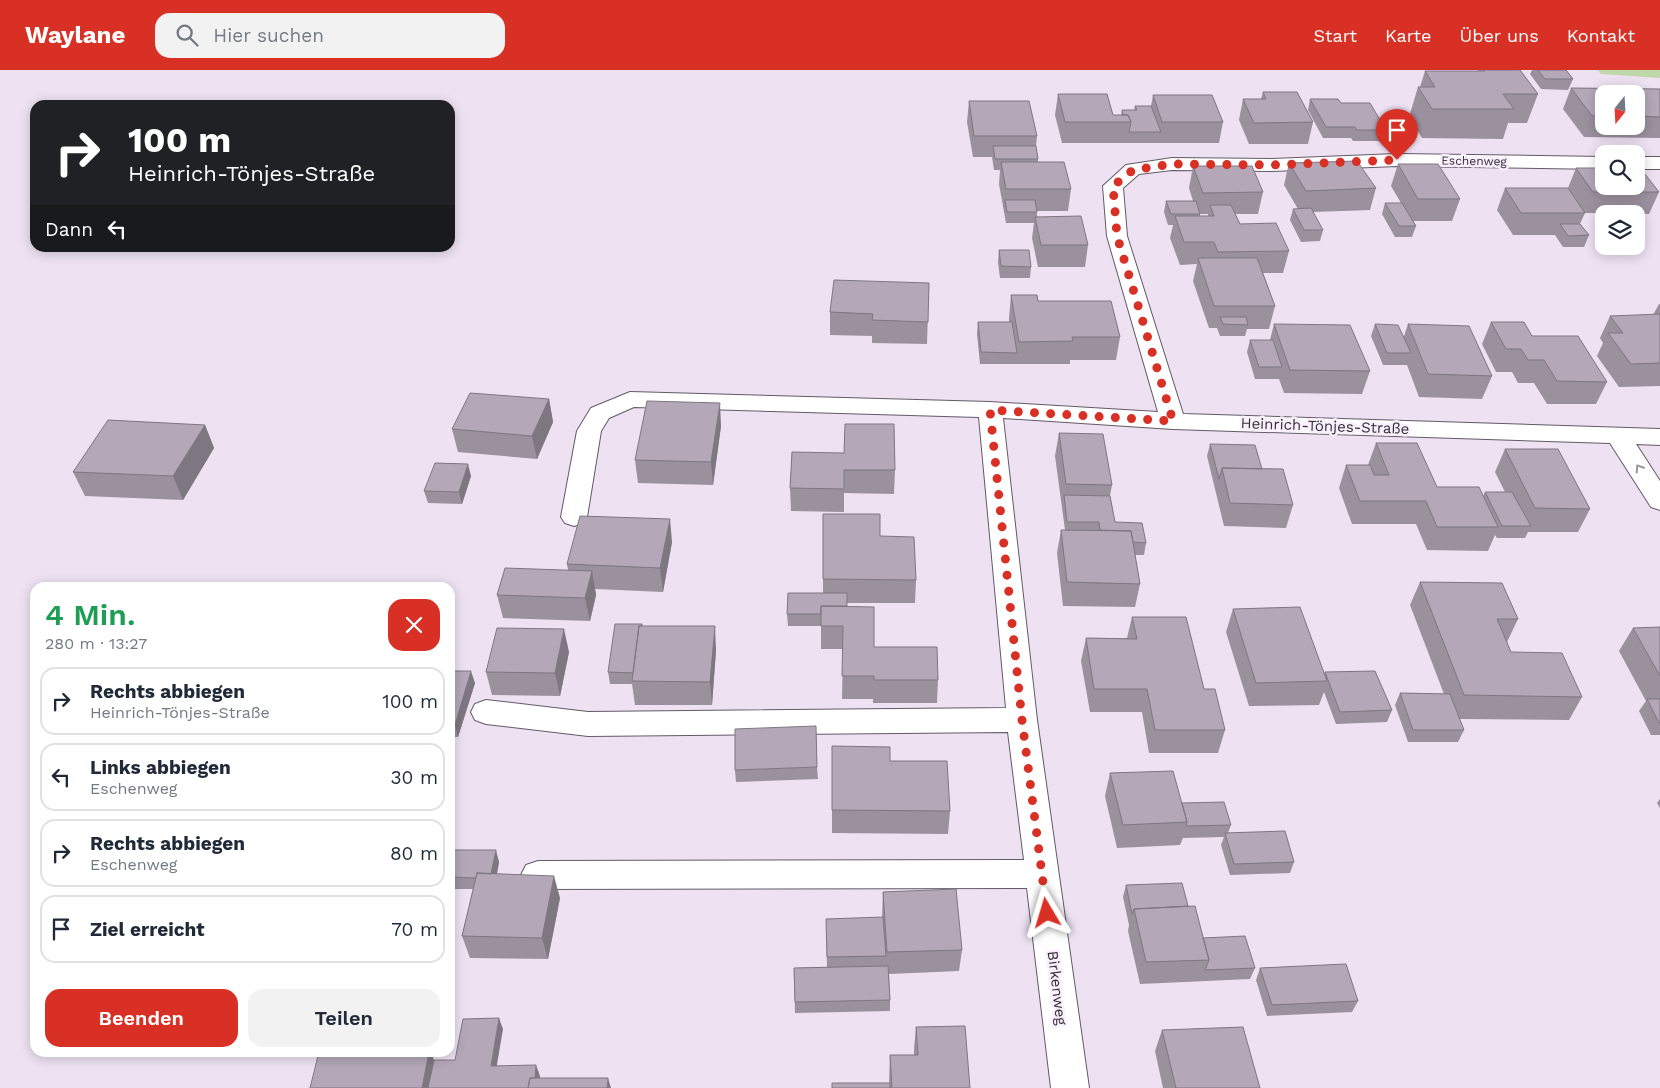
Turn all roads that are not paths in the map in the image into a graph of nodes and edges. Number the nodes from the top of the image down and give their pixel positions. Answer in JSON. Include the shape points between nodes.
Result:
{"nodes":[{"id":1,"x":1595,"y":163,"type":"edge"},
{"id":2,"x":1645,"y":163,"type":"edge"},
{"id":3,"x":1660,"y":163,"type":"edge"},
{"id":4,"x":990,"y":410,"type":"junction"},
{"id":5,"x":1173,"y":421,"type":"junction"},
{"id":6,"x":1618,"y":436,"type":"junction"},
{"id":7,"x":1660,"y":437,"type":"edge"},
{"id":8,"x":1660,"y":501,"type":"edge"},
{"id":9,"x":574,"y":517,"type":"dead end"},
{"id":10,"x":486,"y":712,"type":"dead end"},
{"id":11,"x":1022,"y":720,"type":"junction"},
{"id":12,"x":1042,"y":874,"type":"junction"},
{"id":13,"x":538,"y":875,"type":"edge"},
{"id":14,"x":1070,"y":1088,"type":"edge"}],
"edges":[{"from":1,"to":5,"type":"street","name":"Eschenweg","via":[[1397,160],[1272,165],[1172,164],[1133,170],[1113,186],[1117,236]]},
{"from":2,"to":3,"type":"street"},
{"from":4,"to":5,"type":"street","name":"Heinrich-Tönjes-Straße"},
{"from":4,"to":9,"type":"street","name":"Heinrich-Tönjes-Straße","via":[[630,399],[600,413],[589,431]]},
{"from":4,"to":11,"type":"street","name":"Birkenweg"},
{"from":5,"to":6,"type":"street","name":"Heinrich-Tönjes-Straße"},
{"from":6,"to":7,"type":"street","name":"Heinrich-Tönjes-Straße"},
{"from":8,"to":6,"type":"street","one_way":true},
{"from":10,"to":11,"type":"street","via":[[588,724]]},
{"from":11,"to":12,"type":"street","name":"Birkenweg"},
{"from":12,"to":13,"type":"street"},
{"from":12,"to":14,"type":"street","name":"Birkenweg"}]}
